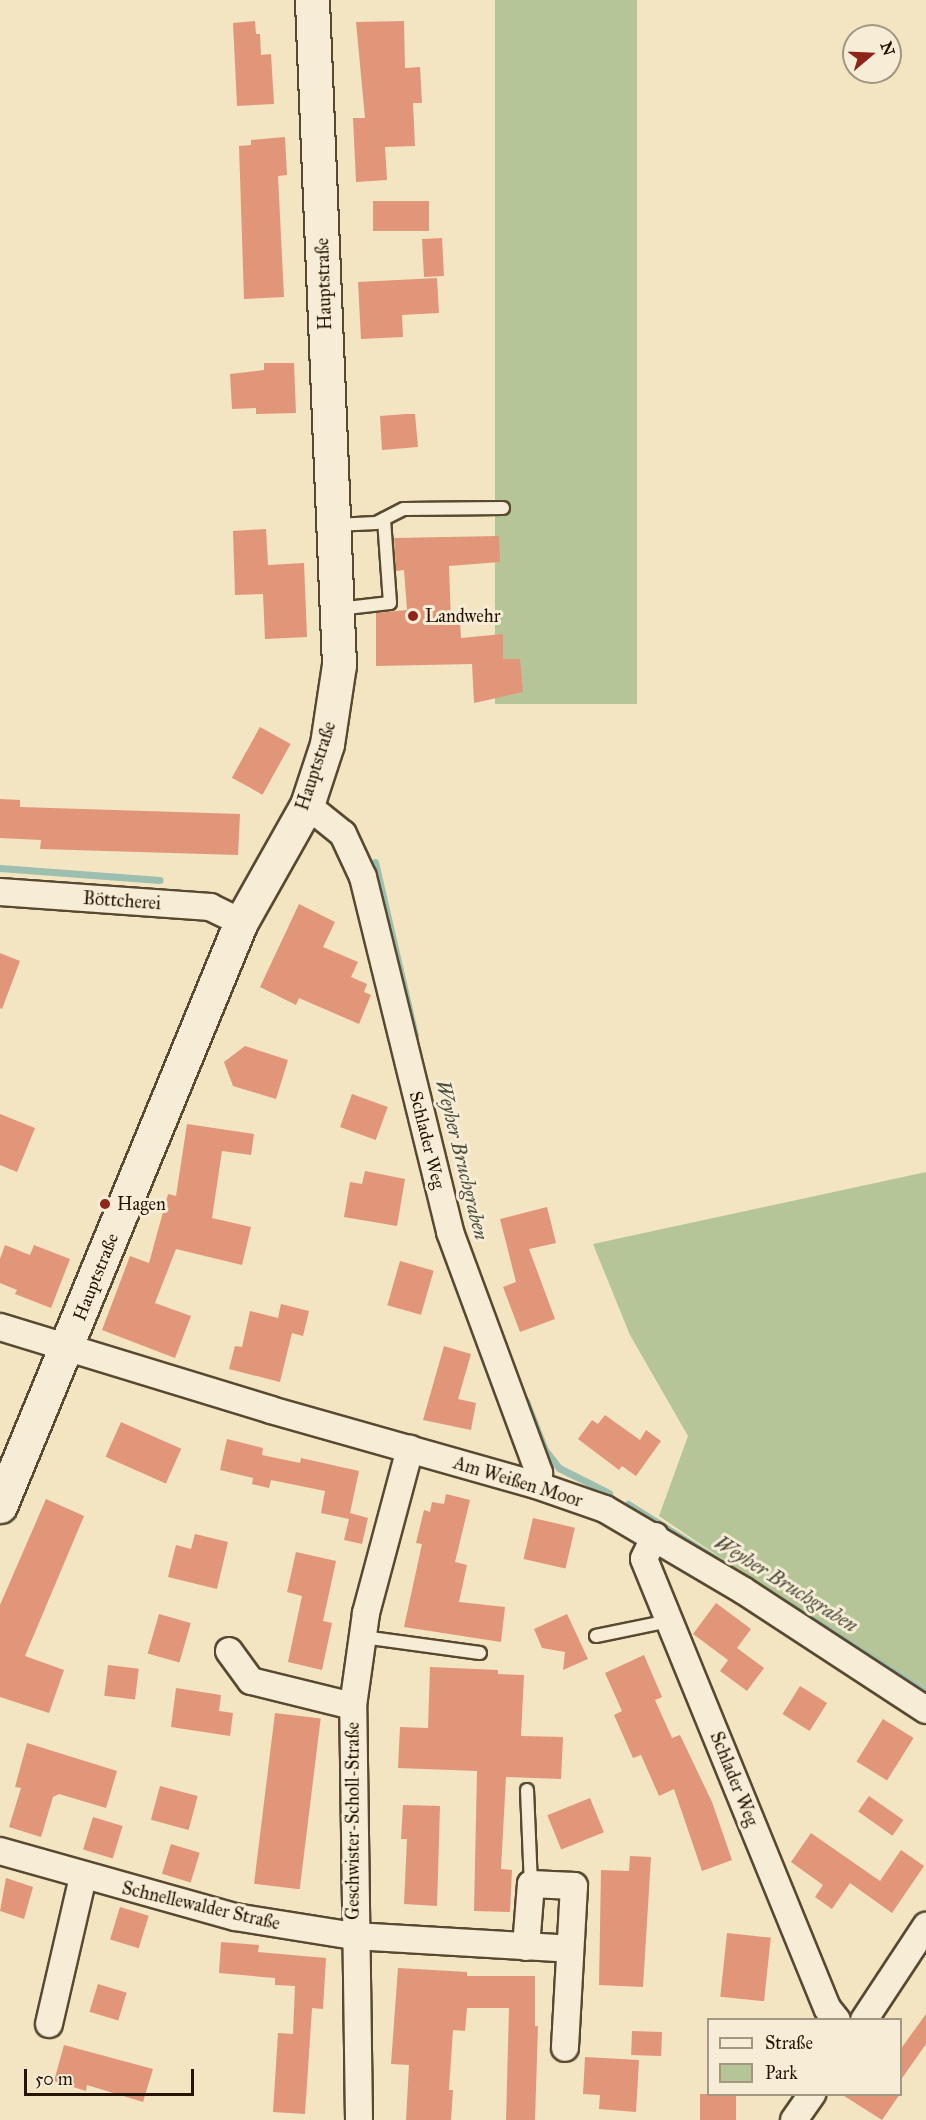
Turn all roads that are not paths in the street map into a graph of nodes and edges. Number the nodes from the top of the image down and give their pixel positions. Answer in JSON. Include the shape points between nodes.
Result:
{"nodes":[{"id":1,"x":312,"y":0,"type":"edge"},
{"id":2,"x":503,"y":508,"type":"dead end"},
{"id":3,"x":384,"y":519,"type":"junction"},
{"id":4,"x":333,"y":525,"type":"junction"},
{"id":5,"x":337,"y":609,"type":"junction"},
{"id":6,"x":307,"y":805,"type":"junction"},
{"id":7,"x":0,"y":892,"type":"edge"},
{"id":8,"x":241,"y":922,"type":"junction"},
{"id":9,"x":0,"y":1327,"type":"edge"},
{"id":10,"x":68,"y":1345,"type":"junction"},
{"id":11,"x":410,"y":1449,"type":"junction"},
{"id":12,"x":536,"y":1485,"type":"junction"},
{"id":13,"x":0,"y":1506,"type":"edge"},
{"id":14,"x":655,"y":1536,"type":"junction"},
{"id":15,"x":669,"y":1621,"type":"junction"},
{"id":16,"x":596,"y":1636,"type":"dead end"},
{"id":17,"x":363,"y":1637,"type":"junction"},
{"id":18,"x":229,"y":1652,"type":"dead end"},
{"id":19,"x":480,"y":1653,"type":"dead end"},
{"id":20,"x":352,"y":1706,"type":"junction"},
{"id":21,"x":926,"y":1710,"type":"edge"},
{"id":22,"x":527,"y":1790,"type":"dead end"},
{"id":23,"x":0,"y":1851,"type":"edge"},
{"id":24,"x":83,"y":1877,"type":"junction"},
{"id":25,"x":531,"y":1884,"type":"junction"},
{"id":26,"x":354,"y":1936,"type":"junction"},
{"id":27,"x":923,"y":1936,"type":"edge"},
{"id":28,"x":526,"y":1947,"type":"junction"},
{"id":29,"x":570,"y":1949,"type":"junction"},
{"id":30,"x":836,"y":2018,"type":"edge"},
{"id":31,"x":865,"y":2018,"type":"edge"},
{"id":32,"x":49,"y":2024,"type":"dead end"},
{"id":33,"x":565,"y":2048,"type":"dead end"},
{"id":34,"x":811,"y":2096,"type":"edge"},
{"id":35,"x":359,"y":2120,"type":"edge"},
{"id":36,"x":794,"y":2120,"type":"edge"}],
"edges":[{"from":1,"to":4,"type":"main road","name":"Hauptstraße"},
{"from":2,"to":3,"type":"lane","via":[[404,509]]},
{"from":3,"to":4,"type":"lane","via":[[376,523]]},
{"from":3,"to":5,"type":"lane","via":[[390,603]]},
{"from":4,"to":5,"type":"main road","name":"Hauptstraße"},
{"from":5,"to":6,"type":"main road","name":"Hauptstraße","via":[[339,665],[335,703]]},
{"from":6,"to":8,"type":"main road","name":"Hauptstraße"},
{"from":6,"to":12,"type":"street","name":"Schlader Weg","via":[[343,834],[363,877],[450,1232],[539,1473]]},
{"from":7,"to":8,"type":"street","name":"Böttcherei","via":[[210,907]]},
{"from":8,"to":10,"type":"main road","name":"Hauptstraße"},
{"from":9,"to":10,"type":"street","name":"Am Weißen Moor"},
{"from":10,"to":11,"type":"street","name":"Am Weißen Moor","via":[[271,1410]]},
{"from":10,"to":13,"type":"main road","name":"Hauptstraße"},
{"from":11,"to":12,"type":"street","name":"Am Weißen Moor"},
{"from":11,"to":17,"type":"street","name":"Geschwister-Scholl-Straße"},
{"from":12,"to":14,"type":"street","name":"Am Weißen Moor","via":[[604,1509]]},
{"from":14,"to":15,"type":"street","name":"Schlader Weg","via":[[644,1559]]},
{"from":14,"to":21,"type":"street","name":"Am Weißen Moor"},
{"from":15,"to":16,"type":"lane"},
{"from":15,"to":30,"type":"street","name":"Schlader Weg","via":[[828,2009]]},
{"from":17,"to":19,"type":"lane"},
{"from":17,"to":20,"type":"street","name":"Geschwister-Scholl-Straße"},
{"from":18,"to":20,"type":"street","name":"Geschwister-Scholl-Straße","via":[[251,1681]]},
{"from":20,"to":26,"type":"street","name":"Geschwister-Scholl-Straße"},
{"from":22,"to":25,"type":"lane"},
{"from":23,"to":24,"type":"street","name":"Schnellewalder Straße"},
{"from":24,"to":26,"type":"street","name":"Schnellewalder Straße","via":[[235,1917]]},
{"from":24,"to":32,"type":"street"},
{"from":25,"to":28,"type":"street"},
{"from":25,"to":29,"type":"street","via":[[574,1886]]},
{"from":26,"to":28,"type":"street","name":"Geschwister-Scholl-Straße"},
{"from":26,"to":35,"type":"street","name":"Geschwister-Scholl-Straße"},
{"from":27,"to":31,"type":"street"},
{"from":28,"to":29,"type":"street","name":"Geschwister-Scholl-Straße"},
{"from":29,"to":33,"type":"street"},
{"from":34,"to":36,"type":"street"}]}
